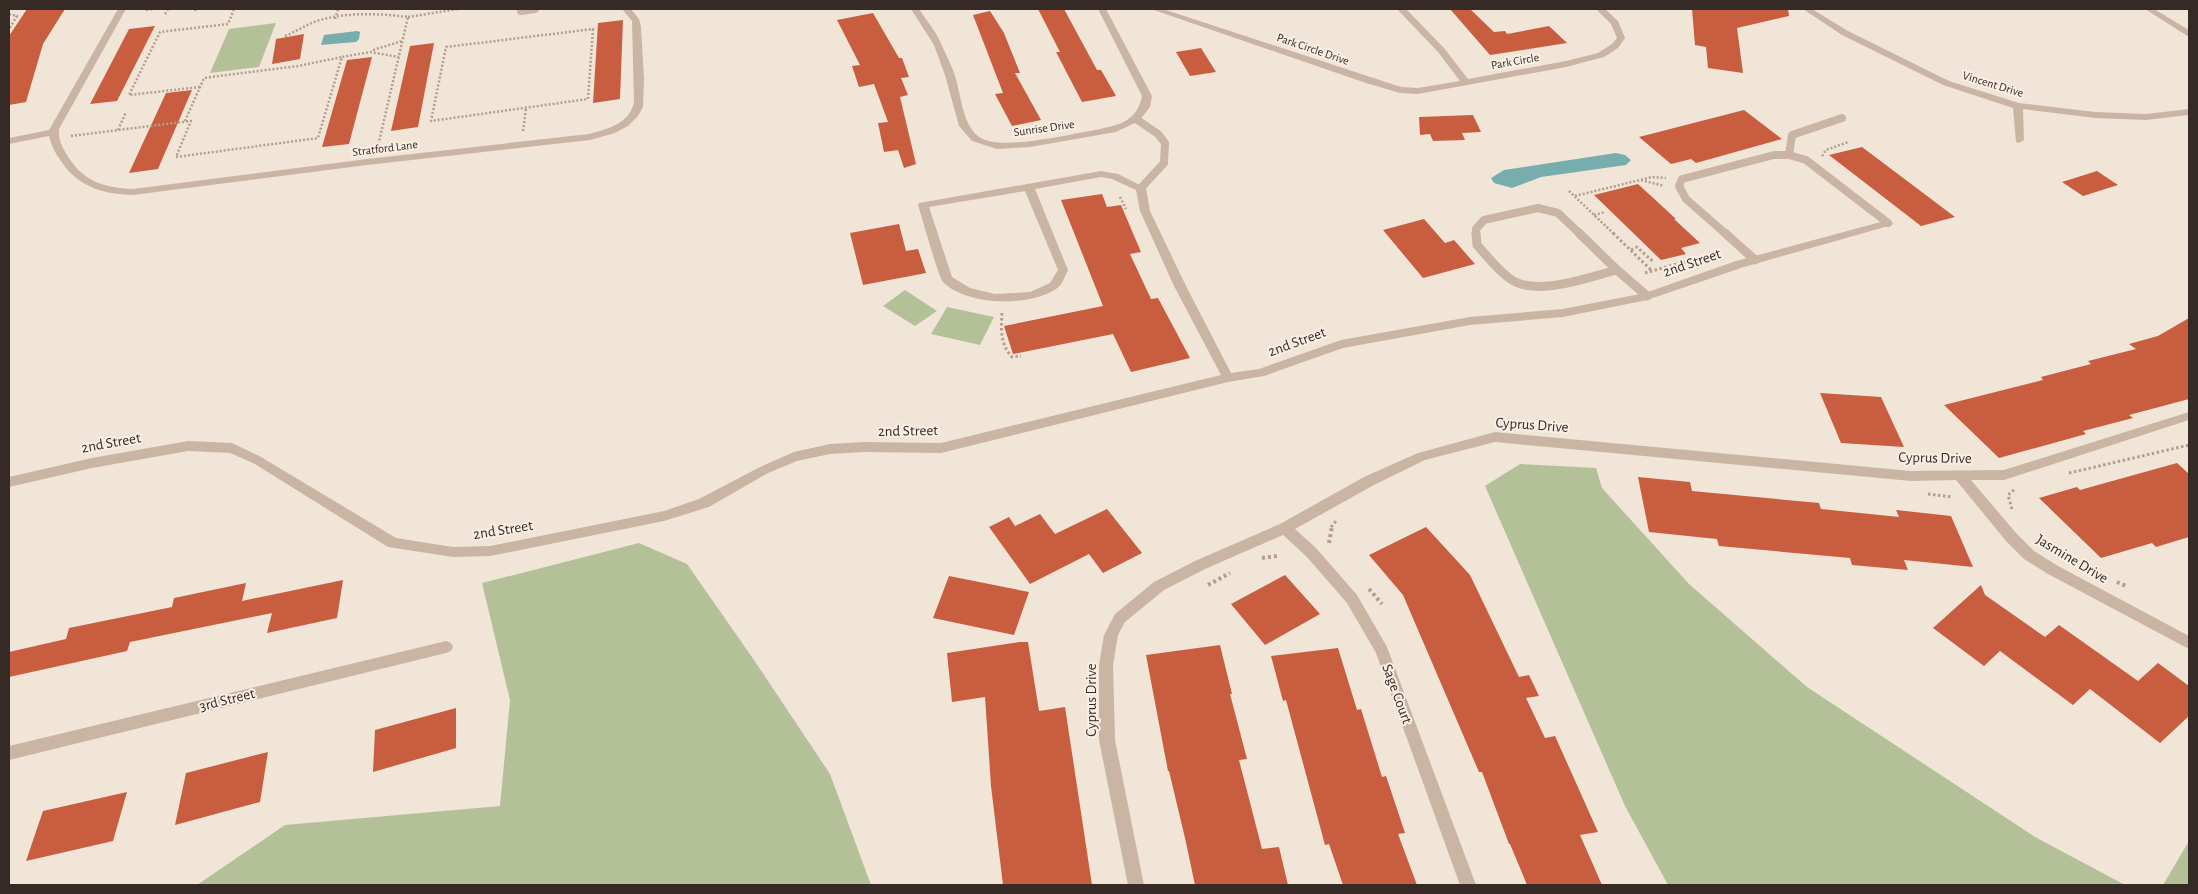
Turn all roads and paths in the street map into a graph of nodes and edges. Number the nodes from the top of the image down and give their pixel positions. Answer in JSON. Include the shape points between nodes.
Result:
{"nodes":[{"id":1,"x":122,"y":9,"type":"edge"},
{"id":2,"x":153,"y":9,"type":"edge"},
{"id":3,"x":168,"y":9,"type":"edge"},
{"id":4,"x":234,"y":9,"type":"edge"},
{"id":5,"x":338,"y":9,"type":"edge"},
{"id":6,"x":386,"y":9,"type":"edge"},
{"id":7,"x":458,"y":9,"type":"edge"},
{"id":8,"x":535,"y":9,"type":"edge"},
{"id":9,"x":626,"y":9,"type":"edge"},
{"id":10,"x":916,"y":9,"type":"edge"},
{"id":11,"x":1102,"y":9,"type":"edge"},
{"id":12,"x":1155,"y":9,"type":"edge"},
{"id":13,"x":1401,"y":9,"type":"edge"},
{"id":14,"x":1600,"y":9,"type":"edge"},
{"id":15,"x":1807,"y":9,"type":"edge"},
{"id":16,"x":2149,"y":9,"type":"edge"},
{"id":17,"x":146,"y":10,"type":"edge"},
{"id":18,"x":521,"y":11,"type":"dead end"},
{"id":19,"x":384,"y":13,"type":"junction"},
{"id":20,"x":9,"y":14,"type":"edge"},
{"id":21,"x":165,"y":14,"type":"dead end"},
{"id":22,"x":408,"y":17,"type":"junction"},
{"id":23,"x":334,"y":18,"type":"junction"},
{"id":24,"x":9,"y":29,"type":"edge"},
{"id":25,"x":2189,"y":34,"type":"edge"},
{"id":26,"x":285,"y":36,"type":"dead end"},
{"id":27,"x":403,"y":40,"type":"junction"},
{"id":28,"x":370,"y":52,"type":"junction"},
{"id":29,"x":342,"y":57,"type":"junction"},
{"id":30,"x":399,"y":57,"type":"junction"},
{"id":31,"x":278,"y":65,"type":"dead end"},
{"id":32,"x":277,"y":69,"type":"junction"},
{"id":33,"x":1466,"y":82,"type":"junction"},
{"id":34,"x":200,"y":87,"type":"junction"},
{"id":35,"x":2018,"y":106,"type":"junction"},
{"id":36,"x":526,"y":108,"type":"junction"},
{"id":37,"x":126,"y":112,"type":"dead end"},
{"id":38,"x":2189,"y":112,"type":"edge"},
{"id":39,"x":1842,"y":118,"type":"dead end"},
{"id":40,"x":1136,"y":119,"type":"junction"},
{"id":41,"x":185,"y":121,"type":"junction"},
{"id":42,"x":118,"y":130,"type":"junction"},
{"id":43,"x":54,"y":132,"type":"junction"},
{"id":44,"x":523,"y":132,"type":"dead end"},
{"id":45,"x":70,"y":136,"type":"dead end"},
{"id":46,"x":2019,"y":140,"type":"dead end"},
{"id":47,"x":9,"y":141,"type":"edge"},
{"id":48,"x":1848,"y":142,"type":"dead end"},
{"id":49,"x":376,"y":154,"type":"dead end"},
{"id":50,"x":1789,"y":155,"type":"junction"},
{"id":51,"x":1820,"y":158,"type":"dead end"},
{"id":52,"x":1666,"y":178,"type":"dead end"},
{"id":53,"x":1640,"y":179,"type":"junction"},
{"id":54,"x":1664,"y":186,"type":"dead end"},
{"id":55,"x":1029,"y":187,"type":"junction"},
{"id":56,"x":1141,"y":188,"type":"junction"},
{"id":57,"x":1569,"y":191,"type":"dead end"},
{"id":58,"x":1118,"y":192,"type":"dead end"},
{"id":59,"x":1574,"y":196,"type":"junction"},
{"id":60,"x":1126,"y":210,"type":"dead end"},
{"id":61,"x":1605,"y":212,"type":"dead end"},
{"id":62,"x":1594,"y":215,"type":"junction"},
{"id":63,"x":1888,"y":223,"type":"joint"},
{"id":64,"x":1630,"y":250,"type":"junction"},
{"id":65,"x":1654,"y":259,"type":"dead end"},
{"id":66,"x":1755,"y":260,"type":"junction"},
{"id":67,"x":1617,"y":270,"type":"junction"},
{"id":68,"x":1652,"y":271,"type":"dead end"},
{"id":69,"x":1647,"y":296,"type":"junction"},
{"id":70,"x":1003,"y":308,"type":"dead end"},
{"id":71,"x":1022,"y":356,"type":"dead end"},
{"id":72,"x":1228,"y":378,"type":"junction"},
{"id":73,"x":2189,"y":416,"type":"edge"},
{"id":74,"x":2189,"y":445,"type":"edge"},
{"id":75,"x":2066,"y":474,"type":"dead end"},
{"id":76,"x":1959,"y":475,"type":"junction"},
{"id":77,"x":9,"y":482,"type":"edge"},
{"id":78,"x":2019,"y":487,"type":"dead end"},
{"id":79,"x":2014,"y":513,"type":"dead end"},
{"id":80,"x":1339,"y":518,"type":"dead end"},
{"id":81,"x":1285,"y":528,"type":"junction"},
{"id":82,"x":1333,"y":548,"type":"dead end"},
{"id":83,"x":2110,"y":579,"type":"dead end"},
{"id":84,"x":1365,"y":585,"type":"dead end"},
{"id":85,"x":2126,"y":586,"type":"dead end"},
{"id":86,"x":1382,"y":604,"type":"dead end"},
{"id":87,"x":2189,"y":642,"type":"edge"},
{"id":88,"x":446,"y":646,"type":"dead end"},
{"id":89,"x":9,"y":753,"type":"edge"},
{"id":90,"x":1136,"y":885,"type":"edge"},
{"id":91,"x":1468,"y":885,"type":"edge"}],
"edges":[{"from":1,"to":43,"type":"street"},
{"from":2,"to":17,"type":"path"},
{"from":3,"to":21,"type":"path"},
{"from":4,"to":34,"type":"path","via":[[228,24],[160,32],[129,95]]},
{"from":5,"to":23,"type":"path"},
{"from":6,"to":19,"type":"path"},
{"from":7,"to":22,"type":"path"},
{"from":8,"to":18,"type":"lane"},
{"from":9,"to":43,"type":"street","name":"Stratford Lane","via":[[636,20],[638,108],[622,126],[590,137],[114,192],[86,183],[69,168],[53,140]]},
{"from":10,"to":40,"type":"street","name":"Sunrise Drive","via":[[938,45],[964,126],[975,139],[996,146],[1030,144],[1116,129]]},
{"from":11,"to":40,"type":"street","via":[[1147,96],[1145,107]]},
{"from":12,"to":33,"type":"street","name":"Park Circle Drive","via":[[1394,88],[1418,91]]},
{"from":13,"to":33,"type":"street","via":[[1441,50]]},
{"from":14,"to":33,"type":"street","name":"Park Circle","via":[[1615,23],[1621,38],[1601,55]]},
{"from":15,"to":35,"type":"street","name":"Vincent Drive","via":[[1845,33],[1946,83]]},
{"from":16,"to":25,"type":"street"},
{"from":19,"to":22,"type":"path"},
{"from":19,"to":23,"type":"path"},
{"from":20,"to":24,"type":"path","via":[[17,16]]},
{"from":22,"to":27,"type":"path"},
{"from":23,"to":26,"type":"path","via":[[314,22]]},
{"from":27,"to":28,"type":"path"},
{"from":27,"to":30,"type":"path"},
{"from":28,"to":29,"type":"path"},
{"from":28,"to":30,"type":"path"},
{"from":29,"to":32,"type":"path"},
{"from":29,"to":41,"type":"path","via":[[318,138],[176,157],[191,121]]},
{"from":30,"to":49,"type":"path"},
{"from":31,"to":32,"type":"path"},
{"from":32,"to":34,"type":"path","via":[[204,78]]},
{"from":34,"to":41,"type":"path"},
{"from":35,"to":38,"type":"street","name":"Vincent Drive","via":[[2146,117]]},
{"from":35,"to":46,"type":"street"},
{"from":36,"to":36,"type":"path","via":[[588,99],[593,29],[446,47],[431,121]]},
{"from":36,"to":44,"type":"path"},
{"from":37,"to":42,"type":"path"},
{"from":39,"to":50,"type":"lane","via":[[1792,135]]},
{"from":40,"to":56,"type":"lane","via":[[1165,143],[1164,163]]},
{"from":41,"to":42,"type":"path"},
{"from":42,"to":45,"type":"path"},
{"from":43,"to":47,"type":"street"},
{"from":48,"to":51,"type":"path","via":[[1826,150]]},
{"from":50,"to":63,"type":"lane","via":[[1806,160]]},
{"from":50,"to":66,"type":"lane","via":[[1774,155],[1682,179],[1679,186],[1686,199]]},
{"from":52,"to":53,"type":"path"},
{"from":53,"to":54,"type":"path"},
{"from":53,"to":59,"type":"path"},
{"from":55,"to":55,"type":"street","via":[[1063,270],[1054,286],[1032,296],[995,298],[966,291],[948,279],[923,205]]},
{"from":55,"to":56,"type":"street","via":[[1101,174]]},
{"from":56,"to":72,"type":"street","via":[[1145,211]]},
{"from":57,"to":59,"type":"path"},
{"from":58,"to":60,"type":"path"},
{"from":59,"to":62,"type":"path"},
{"from":61,"to":62,"type":"path"},
{"from":62,"to":64,"type":"path"},
{"from":63,"to":66,"type":"street","name":"2nd Street"},
{"from":64,"to":65,"type":"path","via":[[1637,247],[1651,260]]},
{"from":64,"to":68,"type":"path"},
{"from":66,"to":69,"type":"street","name":"2nd Street"},
{"from":67,"to":67,"type":"lane","via":[[1558,213],[1538,208],[1484,220],[1476,229],[1477,245],[1510,279],[1528,286],[1547,287]]},
{"from":67,"to":69,"type":"lane"},
{"from":69,"to":72,"type":"street","name":"2nd Street","via":[[1563,313],[1470,321],[1341,344],[1260,373]]},
{"from":70,"to":71,"type":"path","via":[[1001,335],[1007,352],[1012,357]]},
{"from":72,"to":77,"type":"street","name":"2nd Street","via":[[941,448],[830,449],[794,457],[704,503],[664,516],[490,552],[453,552],[393,542],[258,460],[232,448],[188,446],[92,462]]},
{"from":73,"to":76,"type":"street","name":"Cyprus Drive","via":[[2004,475]]},
{"from":74,"to":75,"type":"path"},
{"from":76,"to":81,"type":"street","name":"Cyprus Drive","via":[[1911,476],[1495,437],[1422,456]]},
{"from":76,"to":87,"type":"street","name":"Jasmine Drive","via":[[2029,555]]},
{"from":78,"to":79,"type":"path","via":[[2008,495]]},
{"from":80,"to":82,"type":"path","via":[[1330,528],[1328,542]]},
{"from":81,"to":90,"type":"street","name":"Cyprus Drive","via":[[1159,586],[1120,618],[1111,635],[1106,665],[1108,740]]},
{"from":81,"to":91,"type":"street","name":"Sage Court","via":[[1352,599],[1382,651]]},
{"from":83,"to":85,"type":"path"},
{"from":84,"to":86,"type":"path"},
{"from":88,"to":89,"type":"street","name":"3rd Street"}]}
